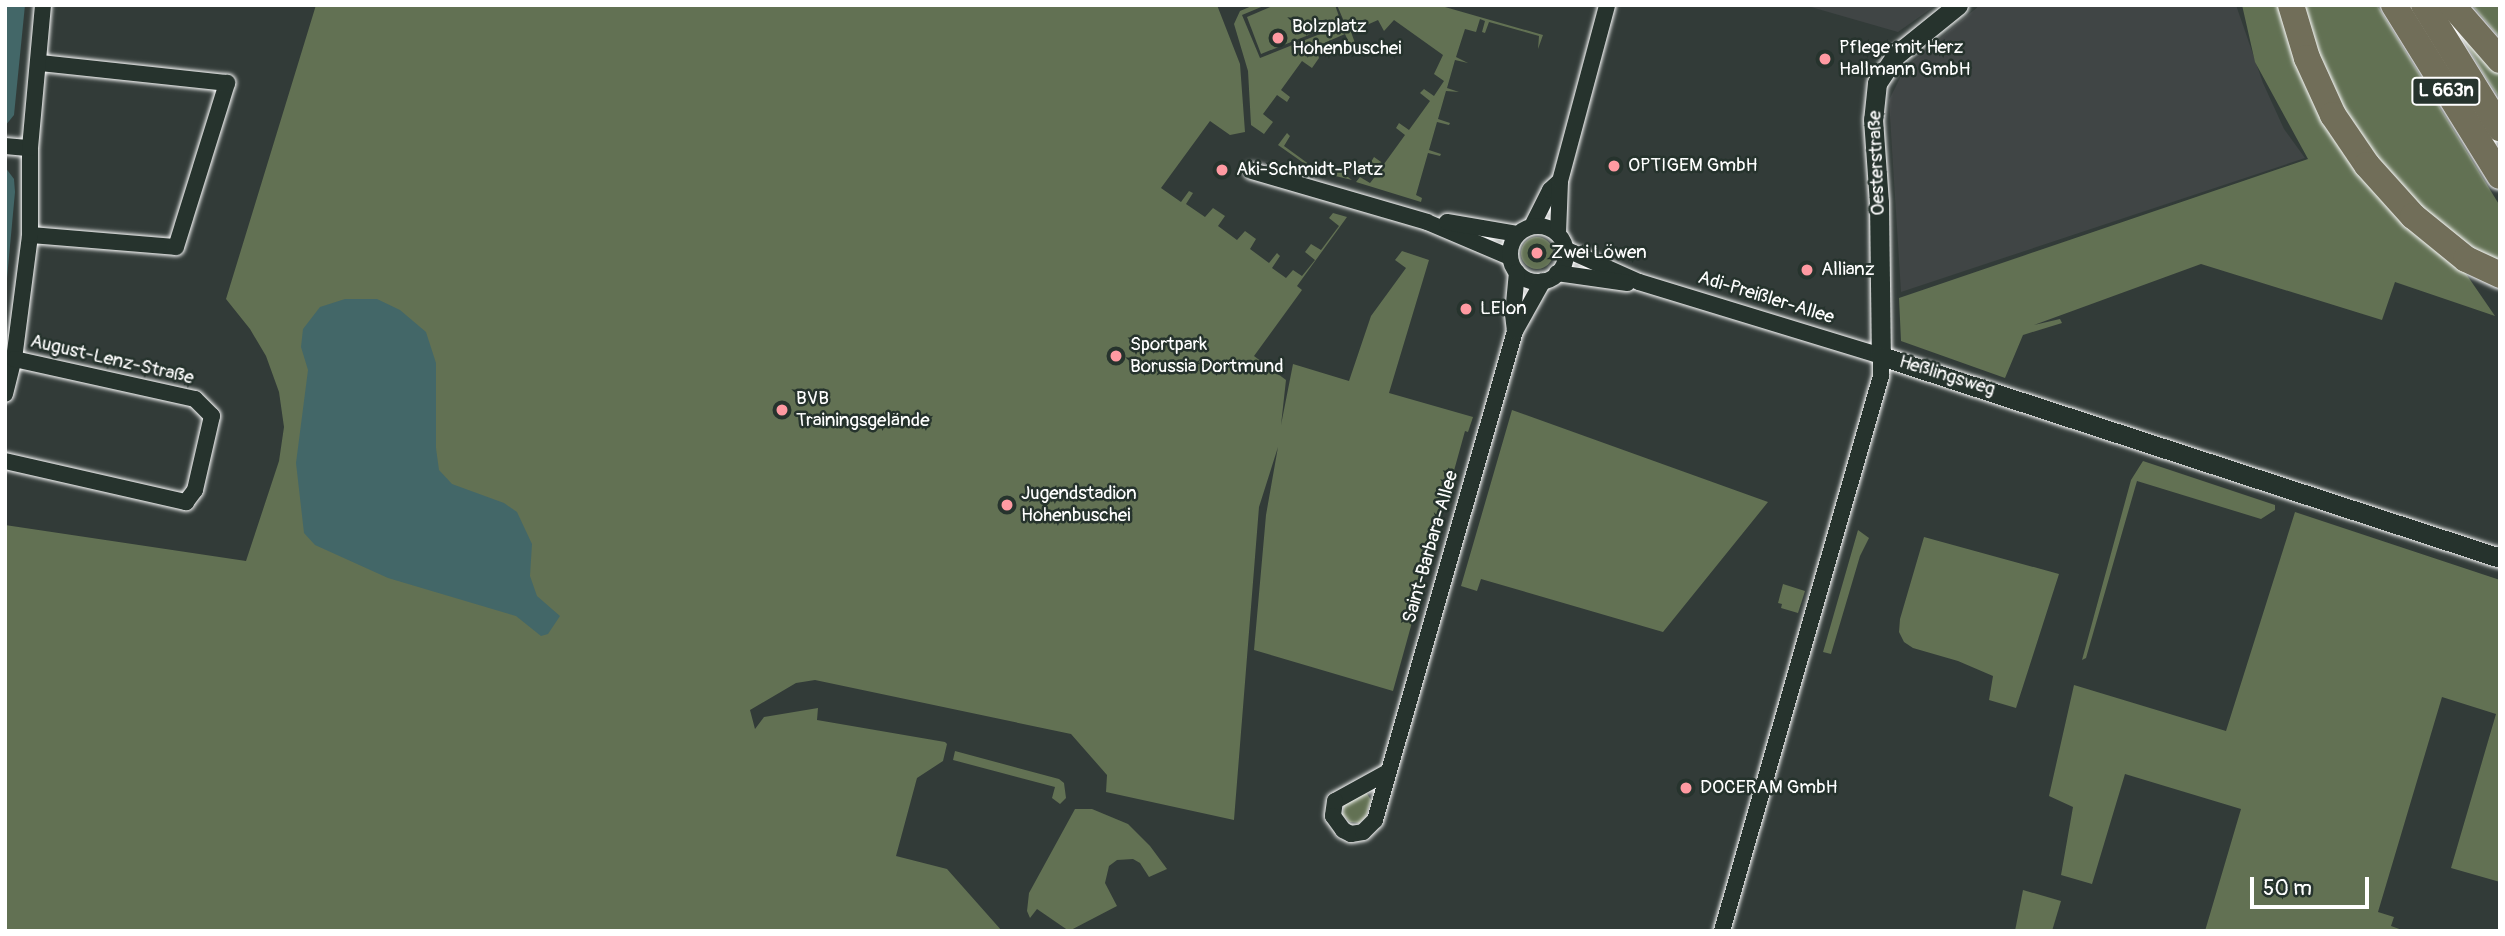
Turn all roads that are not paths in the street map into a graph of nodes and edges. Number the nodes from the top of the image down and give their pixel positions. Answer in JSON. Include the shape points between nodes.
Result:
{"nodes":[{"id":1,"x":43,"y":5,"type":"edge"},
{"id":2,"x":1607,"y":5,"type":"edge"},
{"id":3,"x":1958,"y":5,"type":"edge"},
{"id":4,"x":2291,"y":5,"type":"edge"},
{"id":5,"x":2394,"y":5,"type":"edge"},
{"id":6,"x":2424,"y":5,"type":"edge"},
{"id":7,"x":2452,"y":5,"type":"edge"},
{"id":8,"x":2500,"y":60,"type":"edge"},
{"id":9,"x":39,"y":63,"type":"junction"},
{"id":10,"x":2500,"y":128,"type":"edge"},
{"id":11,"x":5,"y":146,"type":"edge"},
{"id":12,"x":30,"y":148,"type":"junction"},
{"id":13,"x":1252,"y":172,"type":"dead end"},
{"id":14,"x":2500,"y":176,"type":"edge"},
{"id":15,"x":1560,"y":181,"type":"junction"},
{"id":16,"x":1427,"y":222,"type":"junction"},
{"id":17,"x":1532,"y":226,"type":"junction"},
{"id":18,"x":1517,"y":234,"type":"junction"},
{"id":19,"x":1558,"y":234,"type":"junction"},
{"id":20,"x":30,"y":235,"type":"junction"},
{"id":21,"x":1565,"y":250,"type":"junction"},
{"id":22,"x":1510,"y":257,"type":"junction"},
{"id":23,"x":1517,"y":272,"type":"junction"},
{"id":24,"x":1558,"y":273,"type":"junction"},
{"id":25,"x":2500,"y":275,"type":"edge"},
{"id":26,"x":1543,"y":281,"type":"junction"},
{"id":27,"x":1639,"y":282,"type":"junction"},
{"id":28,"x":1515,"y":331,"type":"junction"},
{"id":29,"x":1881,"y":356,"type":"junction"},
{"id":30,"x":14,"y":359,"type":"junction"},
{"id":31,"x":5,"y":394,"type":"edge"},
{"id":32,"x":5,"y":461,"type":"edge"},
{"id":33,"x":2500,"y":558,"type":"edge"},
{"id":34,"x":1386,"y":773,"type":"dead end"},
{"id":35,"x":1722,"y":931,"type":"edge"}],
"edges":[{"from":1,"to":9,"type":"street","name":"August-Lenz-Straße"},
{"from":2,"to":15,"type":"street"},
{"from":3,"to":29,"type":"street","name":"Oesterstraße","via":[[1896,55],[1878,83],[1873,119],[1880,202]]},
{"from":4,"to":25,"type":"highway","via":[[2307,58],[2333,115],[2367,165],[2413,216],[2466,258]]},
{"from":5,"to":14,"type":"highway","number":"L 663n"},
{"from":6,"to":10,"type":"highway","number":"L 663n"},
{"from":7,"to":8,"type":"highway"},
{"from":9,"to":12,"type":"street","name":"August-Lenz-Straße"},
{"from":9,"to":20,"type":"street","via":[[227,83],[176,247]]},
{"from":11,"to":12,"type":"street"},
{"from":12,"to":20,"type":"street","name":"August-Lenz-Straße"},
{"from":13,"to":16,"type":"street"},
{"from":15,"to":17,"type":"street","via":[[1550,190]]},
{"from":15,"to":19,"type":"street"},
{"from":16,"to":18,"type":"street","via":[[1439,220]]},
{"from":16,"to":22,"type":"street"},
{"from":17,"to":18,"type":"street"},
{"from":17,"to":19,"type":"street"},
{"from":18,"to":22,"type":"street"},
{"from":19,"to":21,"type":"street"},
{"from":20,"to":30,"type":"street","name":"August-Lenz-Straße"},
{"from":21,"to":24,"type":"street"},
{"from":21,"to":27,"type":"street","name":"Adi-Preißler-Allee"},
{"from":22,"to":23,"type":"street"},
{"from":23,"to":26,"type":"street","via":[[1529,280]]},
{"from":23,"to":28,"type":"street","name":"Saint-Barbara-Allee"},
{"from":24,"to":26,"type":"street"},
{"from":24,"to":27,"type":"street","name":"Adi-Preißler-Allee"},
{"from":26,"to":28,"type":"street","name":"Saint-Barbara-Allee"},
{"from":27,"to":29,"type":"street","name":"Adi-Preißler-Allee"},
{"from":28,"to":34,"type":"street","name":"Saint-Barbara-Allee"},
{"from":29,"to":33,"type":"street","name":"Heßlingsweg"},
{"from":29,"to":35,"type":"street","name":"Heßlingsweg","via":[[1881,376]]},
{"from":30,"to":31,"type":"street","name":"August-Lenz-Straße"},
{"from":30,"to":32,"type":"street","name":"August-Lenz-Straße","via":[[195,399],[212,416],[195,490],[186,502]]}]}
